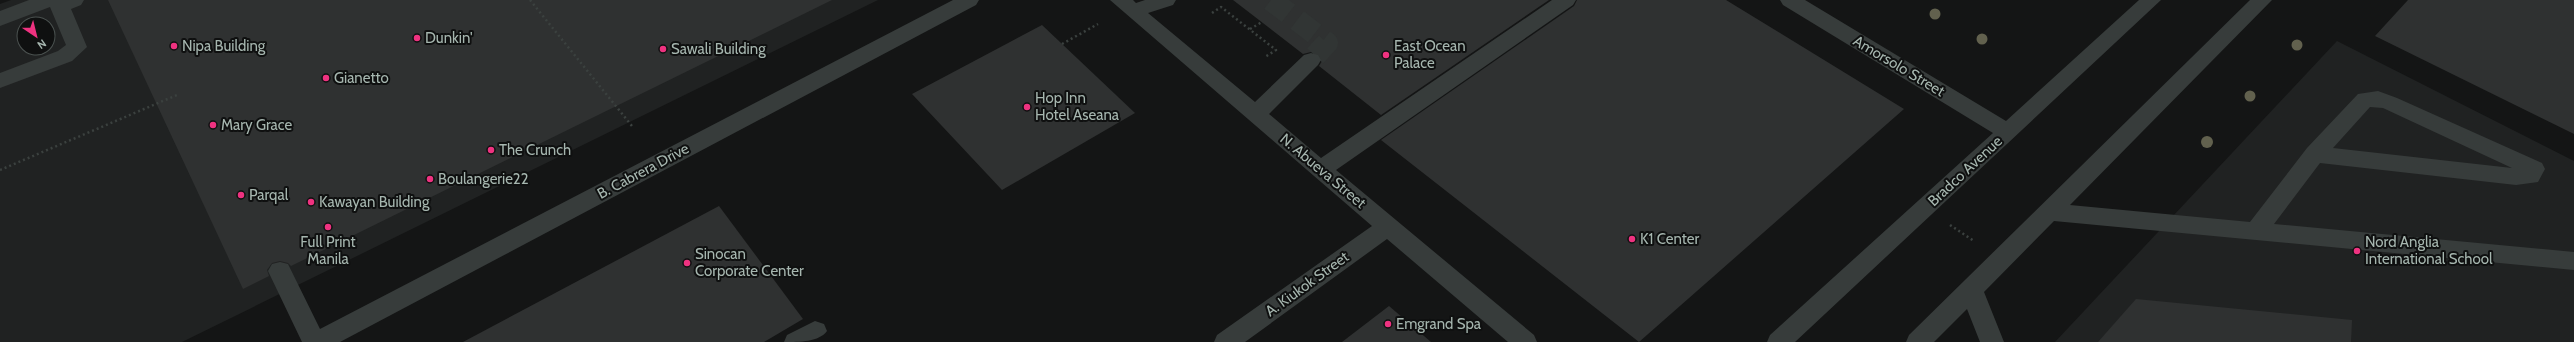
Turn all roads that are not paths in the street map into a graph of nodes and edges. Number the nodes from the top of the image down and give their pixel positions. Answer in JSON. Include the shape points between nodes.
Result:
{"nodes":[{"id":1,"x":969,"y":0,"type":"edge"},
{"id":2,"x":1166,"y":0,"type":"edge"},
{"id":3,"x":1566,"y":0,"type":"edge"},
{"id":4,"x":1790,"y":0,"type":"edge"},
{"id":5,"x":2151,"y":0,"type":"edge"},
{"id":6,"x":2262,"y":0,"type":"edge"},
{"id":7,"x":60,"y":2,"type":"edge"},
{"id":8,"x":1127,"y":6,"type":"edge"},
{"id":9,"x":0,"y":19,"type":"edge"},
{"id":10,"x":1311,"y":60,"type":"tunnel mouth"},
{"id":11,"x":0,"y":81,"type":"edge"},
{"id":12,"x":1256,"y":114,"type":"junction"},
{"id":13,"x":2008,"y":132,"type":"junction"},
{"id":14,"x":2315,"y":154,"type":"junction"},
{"id":15,"x":1321,"y":169,"type":"junction"},
{"id":16,"x":2049,"y":212,"type":"junction"},
{"id":17,"x":1388,"y":226,"type":"junction"},
{"id":18,"x":2256,"y":231,"type":"junction"},
{"id":19,"x":2574,"y":261,"type":"edge"},
{"id":20,"x":280,"y":271,"type":"dead end"},
{"id":21,"x":1971,"y":289,"type":"junction"},
{"id":22,"x":314,"y":342,"type":"edge"},
{"id":23,"x":318,"y":342,"type":"edge"},
{"id":24,"x":1226,"y":342,"type":"edge"},
{"id":25,"x":1525,"y":342,"type":"edge"},
{"id":26,"x":1779,"y":342,"type":"edge"},
{"id":27,"x":1918,"y":342,"type":"edge"},
{"id":28,"x":1992,"y":342,"type":"edge"}],
"edges":[{"from":1,"to":23,"type":"street","name":"B. Cabrera Drive"},
{"from":2,"to":8,"type":"street"},
{"from":3,"to":15,"type":"street"},
{"from":4,"to":13,"type":"street","name":"Amorsolo Street"},
{"from":5,"to":13,"type":"street","name":"Bradco Avenue"},
{"from":6,"to":16,"type":"street"},
{"from":7,"to":9,"type":"street"},
{"from":7,"to":11,"type":"street","via":[[77,47],[65,56]]},
{"from":8,"to":12,"type":"street","name":"N. Abueva Street"},
{"from":10,"to":12,"type":"street"},
{"from":12,"to":15,"type":"street","name":"N. Abueva Street"},
{"from":13,"to":26,"type":"street","name":"Bradco Avenue"},
{"from":14,"to":14,"type":"street","via":[[2516,177],[2530,176],[2534,169],[2378,98],[2365,99]]},
{"from":14,"to":18,"type":"street"},
{"from":15,"to":17,"type":"street","name":"N. Abueva Street"},
{"from":16,"to":18,"type":"street"},
{"from":16,"to":21,"type":"street"},
{"from":17,"to":24,"type":"street","name":"A. Kiukok Street"},
{"from":17,"to":25,"type":"street","name":"N. Abueva Street"},
{"from":18,"to":19,"type":"street"},
{"from":20,"to":22,"type":"street"},
{"from":21,"to":27,"type":"street"},
{"from":21,"to":28,"type":"street"}]}
